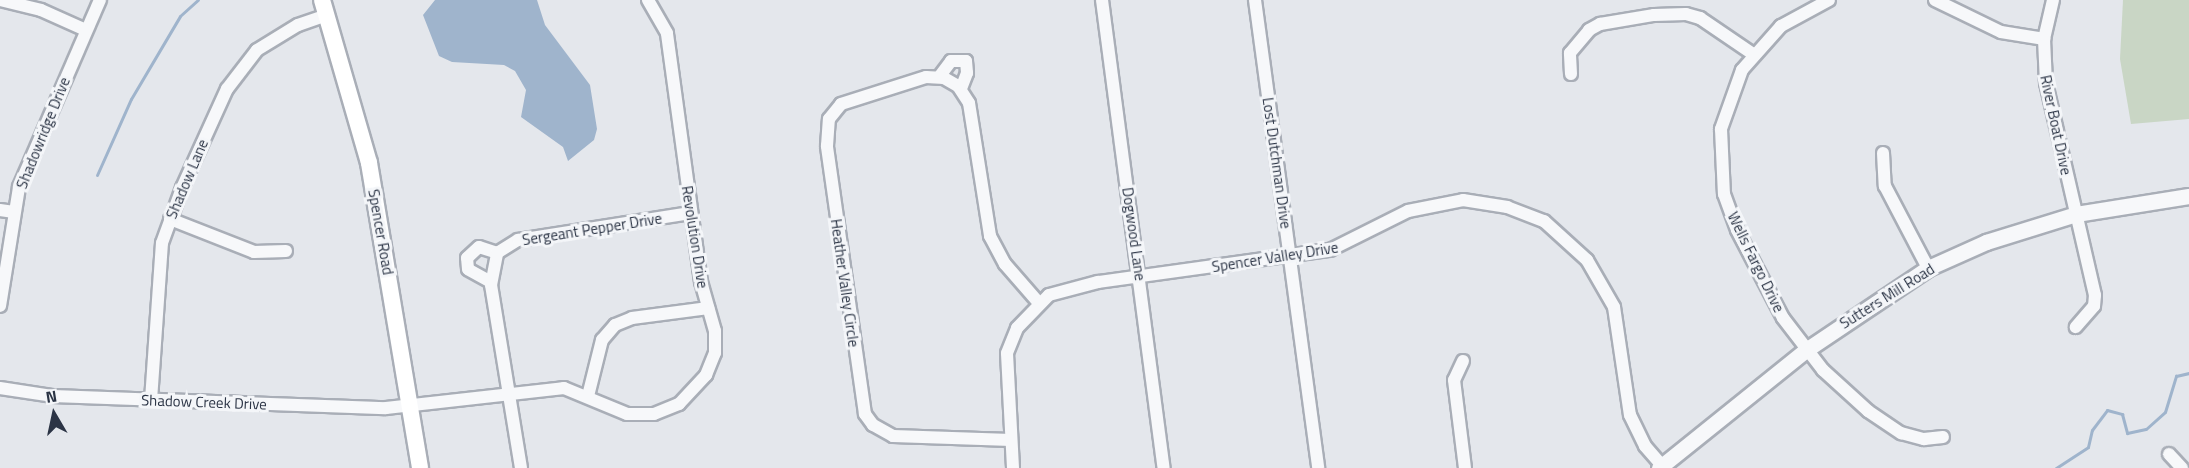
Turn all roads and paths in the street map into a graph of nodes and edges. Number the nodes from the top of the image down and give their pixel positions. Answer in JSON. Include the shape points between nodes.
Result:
{"nodes":[{"id":1,"x":0,"y":0,"type":"edge"},
{"id":2,"x":100,"y":0,"type":"edge"},
{"id":3,"x":648,"y":0,"type":"edge"},
{"id":4,"x":1102,"y":0,"type":"edge"},
{"id":5,"x":1255,"y":0,"type":"edge"},
{"id":6,"x":1829,"y":0,"type":"edge"},
{"id":7,"x":1935,"y":0,"type":"edge"},
{"id":8,"x":2053,"y":0,"type":"edge"},
{"id":9,"x":324,"y":8,"type":"edge"},
{"id":10,"x":86,"y":30,"type":"junction"},
{"id":11,"x":2044,"y":39,"type":"junction"},
{"id":12,"x":1754,"y":54,"type":"junction"},
{"id":13,"x":1571,"y":74,"type":"dead end"},
{"id":14,"x":939,"y":77,"type":"junction"},
{"id":15,"x":961,"y":89,"type":"junction"},
{"id":16,"x":1883,"y":153,"type":"dead end"},
{"id":17,"x":2189,"y":195,"type":"edge"},
{"id":18,"x":0,"y":210,"type":"edge"},
{"id":19,"x":14,"y":212,"type":"junction"},
{"id":20,"x":691,"y":213,"type":"junction"},
{"id":21,"x":2076,"y":214,"type":"junction"},
{"id":22,"x":170,"y":219,"type":"junction"},
{"id":23,"x":286,"y":250,"type":"dead end"},
{"id":24,"x":497,"y":253,"type":"junction"},
{"id":25,"x":1290,"y":257,"type":"junction"},
{"id":26,"x":1928,"y":268,"type":"junction"},
{"id":27,"x":1140,"y":277,"type":"junction"},
{"id":28,"x":491,"y":282,"type":"junction"},
{"id":29,"x":1039,"y":303,"type":"junction"},
{"id":30,"x":0,"y":306,"type":"edge"},
{"id":31,"x":708,"y":308,"type":"junction"},
{"id":32,"x":2076,"y":327,"type":"dead end"},
{"id":33,"x":1806,"y":350,"type":"junction"},
{"id":34,"x":1463,"y":361,"type":"dead end"},
{"id":35,"x":0,"y":387,"type":"edge"},
{"id":36,"x":508,"y":394,"type":"junction"},
{"id":37,"x":588,"y":396,"type":"junction"},
{"id":38,"x":151,"y":400,"type":"junction"},
{"id":39,"x":409,"y":407,"type":"junction"},
{"id":40,"x":1943,"y":437,"type":"dead end"},
{"id":41,"x":1011,"y":440,"type":"junction"},
{"id":42,"x":2169,"y":454,"type":"dead end"},
{"id":43,"x":1661,"y":467,"type":"edge"},
{"id":44,"x":420,"y":468,"type":"edge"},
{"id":45,"x":521,"y":468,"type":"edge"},
{"id":46,"x":1013,"y":468,"type":"edge"},
{"id":47,"x":1164,"y":468,"type":"edge"},
{"id":48,"x":1318,"y":468,"type":"edge"},
{"id":49,"x":1465,"y":468,"type":"edge"},
{"id":50,"x":2181,"y":468,"type":"edge"}],
"edges":[{"from":1,"to":10,"type":"street","via":[[40,10]]},
{"from":2,"to":10,"type":"street","name":"Shadowridge Drive"},
{"from":3,"to":20,"type":"street","name":"Revolution Drive","via":[[667,33]]},
{"from":4,"to":27,"type":"street","name":"Dogwood Lane"},
{"from":5,"to":25,"type":"street","name":"Lost Dutchman Drive"},
{"from":6,"to":12,"type":"street","name":"Wells Fargo Drive","via":[[1781,26]]},
{"from":7,"to":11,"type":"street","via":[[2001,32]]},
{"from":8,"to":11,"type":"street","name":"River Boat Drive"},
{"from":9,"to":22,"type":"street","name":"Shadow Lane","via":[[278,35],[241,68],[227,89]]},
{"from":9,"to":39,"type":"main road","name":"Spencer Road","via":[[369,163]]},
{"from":10,"to":19,"type":"street","name":"Shadowridge Drive","via":[[19,187]]},
{"from":11,"to":21,"type":"street","name":"River Boat Drive","via":[[2046,83]]},
{"from":12,"to":13,"type":"street","via":[[1700,18],[1686,14],[1654,15],[1600,24],[1589,30],[1570,53]]},
{"from":12,"to":33,"type":"street","name":"Wells Fargo Drive","via":[[1732,90],[1721,129],[1724,194],[1757,269],[1783,318]]},
{"from":14,"to":15,"type":"street"},
{"from":14,"to":15,"type":"street","name":"Heather Valley Circle","via":[[951,61],[966,61],[967,73]]},
{"from":14,"to":41,"type":"street","name":"Heather Valley Circle","via":[[851,98],[829,119],[827,146],[861,402],[873,425],[892,436]]},
{"from":15,"to":29,"type":"street","name":"Heather Valley Circle","via":[[969,103],[990,237],[1005,264]]},
{"from":16,"to":26,"type":"street","via":[[1885,186]]},
{"from":17,"to":21,"type":"street","name":"Sutters Mill Road"},
{"from":18,"to":19,"type":"street"},
{"from":19,"to":30,"type":"street","name":"Shadowridge Drive"},
{"from":20,"to":24,"type":"street","name":"Sergeant Pepper Drive","via":[[524,239]]},
{"from":20,"to":31,"type":"street","name":"Revolution Drive","via":[[700,282]]},
{"from":21,"to":26,"type":"street","name":"Sutters Mill Road","via":[[1986,242]]},
{"from":21,"to":32,"type":"street","name":"River Boat Drive","via":[[2095,295],[2094,306]]},
{"from":22,"to":23,"type":"street","via":[[254,252]]},
{"from":22,"to":38,"type":"street","name":"Shadow Lane","via":[[158,266]]},
{"from":24,"to":28,"type":"street"},
{"from":24,"to":28,"type":"street","name":"Sergeant Pepper Drive","via":[[479,247],[466,258],[468,269]]},
{"from":25,"to":27,"type":"street","name":"Spencer Valley Drive"},
{"from":25,"to":43,"type":"street","name":"Spencer Valley Drive","via":[[1345,245],[1399,214],[1445,202],[1485,202],[1544,221],[1587,260],[1610,295],[1620,325],[1630,415]]},
{"from":25,"to":48,"type":"street","name":"Lost Dutchman Drive"},
{"from":26,"to":33,"type":"street","name":"Sutters Mill Road"},
{"from":27,"to":29,"type":"street","name":"Spencer Valley Drive","via":[[1073,287]]},
{"from":27,"to":47,"type":"street","name":"Dogwood Lane"},
{"from":28,"to":36,"type":"street"},
{"from":29,"to":41,"type":"street","via":[[1017,328],[1007,353]]},
{"from":31,"to":37,"type":"street","via":[[632,318],[615,324],[602,340]]},
{"from":31,"to":37,"type":"street","name":"Revolution Drive","via":[[715,331],[711,365],[698,387],[679,404],[654,414],[627,414]]},
{"from":33,"to":40,"type":"street","name":"Wells Fargo Drive","via":[[1845,392],[1893,428],[1915,438]]},
{"from":33,"to":43,"type":"street","name":"Sutters Mill Road"},
{"from":34,"to":49,"type":"street","via":[[1454,380]]},
{"from":35,"to":38,"type":"street","name":"Shadow Creek Drive","via":[[53,396]]},
{"from":36,"to":37,"type":"street","name":"Revolution Drive","via":[[564,388]]},
{"from":36,"to":39,"type":"street","name":"Revolution Drive"},
{"from":36,"to":45,"type":"street"},
{"from":38,"to":39,"type":"street","name":"Shadow Creek Drive"},
{"from":39,"to":44,"type":"main road","name":"Spencer Road"},
{"from":41,"to":46,"type":"street"},
{"from":42,"to":50,"type":"street"}]}
